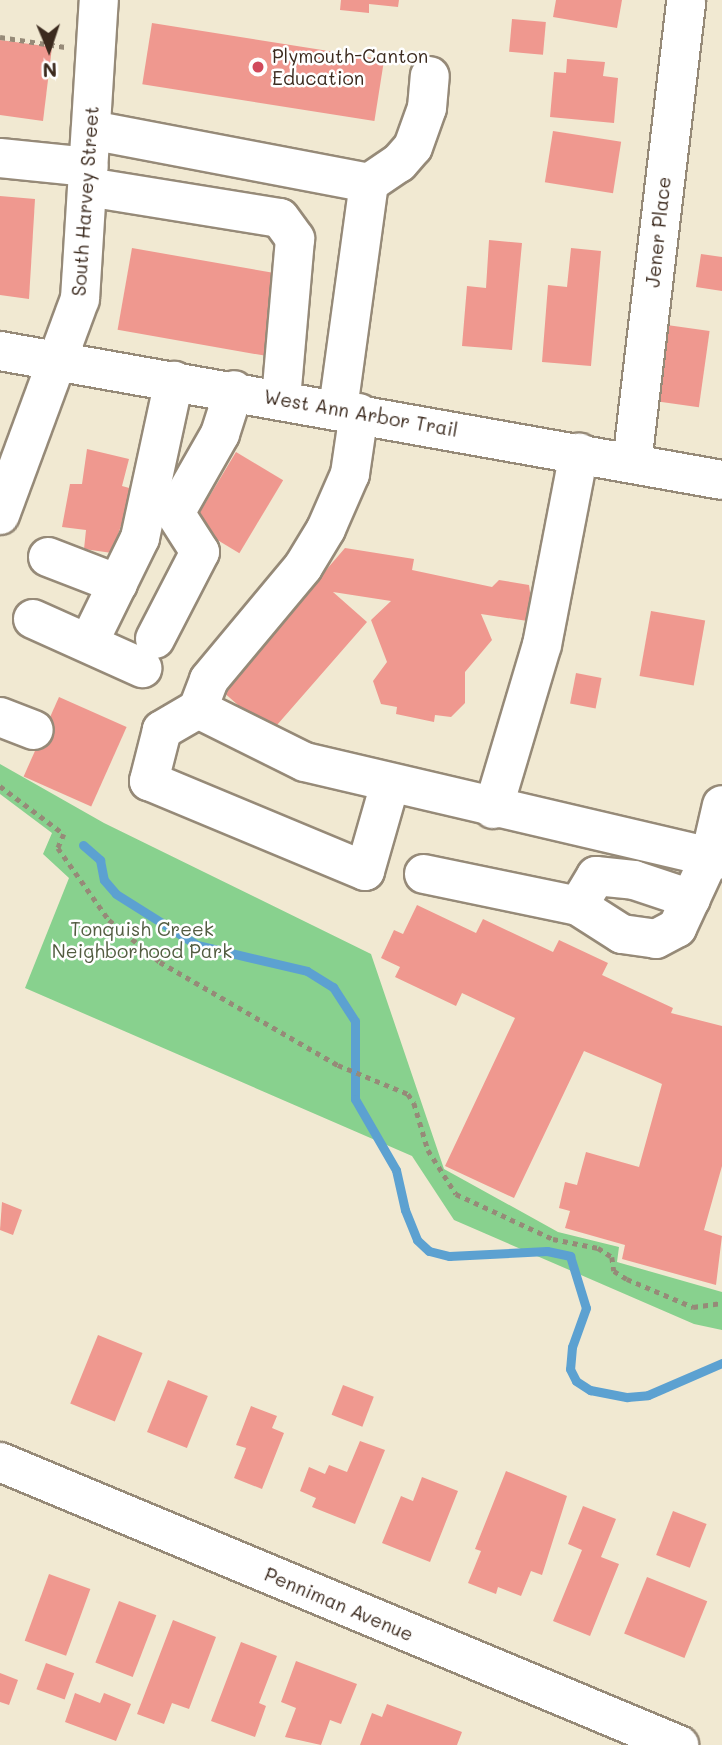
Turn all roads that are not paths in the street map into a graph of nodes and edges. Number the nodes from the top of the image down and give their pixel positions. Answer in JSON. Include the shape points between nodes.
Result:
{"nodes":[{"id":1,"x":99,"y":0,"type":"edge"},
{"id":2,"x":686,"y":0,"type":"edge"},
{"id":3,"x":430,"y":76,"type":"dead end"},
{"id":4,"x":0,"y":158,"type":"edge"},
{"id":5,"x":89,"y":161,"type":"junction"},
{"id":6,"x":369,"y":183,"type":"junction"},
{"id":7,"x":0,"y":351,"type":"edge"},
{"id":8,"x":58,"y":361,"type":"junction"},
{"id":9,"x":174,"y":380,"type":"junction"},
{"id":10,"x":234,"y":390,"type":"junction"},
{"id":11,"x":281,"y":398,"type":"junction"},
{"id":12,"x":349,"y":411,"type":"junction"},
{"id":13,"x":579,"y":453,"type":"junction"},
{"id":14,"x":632,"y":463,"type":"junction"},
{"id":15,"x":722,"y":480,"type":"edge"},
{"id":16,"x":0,"y":515,"type":"edge"},
{"id":17,"x":48,"y":557,"type":"dead end"},
{"id":18,"x":118,"y":584,"type":"junction"},
{"id":19,"x":33,"y":619,"type":"dead end"},
{"id":20,"x":89,"y":642,"type":"junction"},
{"id":21,"x":198,"y":709,"type":"junction"},
{"id":22,"x":390,"y":784,"type":"junction"},
{"id":23,"x":722,"y":805,"type":"edge"},
{"id":24,"x":494,"y":809,"type":"junction"},
{"id":25,"x":716,"y":859,"type":"edge"},
{"id":26,"x":424,"y":874,"type":"dead end"},
{"id":27,"x":691,"y":899,"type":"junction"},
{"id":28,"x":578,"y":906,"type":"junction"},
{"id":29,"x":0,"y":1462,"type":"edge"},
{"id":30,"x":679,"y":1745,"type":"edge"}],
"edges":[{"from":1,"to":5,"type":"street","name":"South Harvey Street"},
{"from":2,"to":14,"type":"street","name":"Jener Place"},
{"from":3,"to":6,"type":"street","via":[[427,108],[413,146],[399,163]]},
{"from":4,"to":5,"type":"street"},
{"from":5,"to":6,"type":"street"},
{"from":5,"to":8,"type":"street","name":"South Harvey Street","via":[[80,299]]},
{"from":5,"to":11,"type":"street","via":[[280,218],[295,239]]},
{"from":6,"to":12,"type":"street"},
{"from":7,"to":8,"type":"street","name":"West Ann Arbor Trail"},
{"from":8,"to":9,"type":"street","name":"West Ann Arbor Trail"},
{"from":8,"to":16,"type":"street","name":"South Harvey Street"},
{"from":9,"to":10,"type":"street","name":"West Ann Arbor Trail"},
{"from":9,"to":18,"type":"street","via":[[140,538]]},
{"from":10,"to":11,"type":"street","name":"West Ann Arbor Trail"},
{"from":10,"to":20,"type":"street","via":[[220,434],[175,513],[200,552],[148,654]]},
{"from":11,"to":12,"type":"street","name":"West Ann Arbor Trail"},
{"from":12,"to":13,"type":"street","name":"West Ann Arbor Trail"},
{"from":12,"to":21,"type":"street","via":[[350,474],[326,529],[303,567],[209,680]]},
{"from":13,"to":14,"type":"street","name":"West Ann Arbor Trail"},
{"from":13,"to":24,"type":"street","via":[[542,645]]},
{"from":14,"to":15,"type":"street","name":"West Ann Arbor Trail"},
{"from":17,"to":18,"type":"street"},
{"from":18,"to":20,"type":"street"},
{"from":19,"to":20,"type":"street"},
{"from":21,"to":22,"type":"street","via":[[305,762]]},
{"from":21,"to":22,"type":"street","via":[[162,730],[149,781],[365,870]]},
{"from":22,"to":24,"type":"street"},
{"from":23,"to":25,"type":"street"},
{"from":24,"to":25,"type":"street"},
{"from":25,"to":27,"type":"street"},
{"from":26,"to":28,"type":"street"},
{"from":27,"to":28,"type":"street","via":[[635,880],[596,876]]},
{"from":27,"to":28,"type":"street","via":[[677,928],[656,939],[622,934]]},
{"from":29,"to":30,"type":"street","name":"Penniman Avenue"}]}
